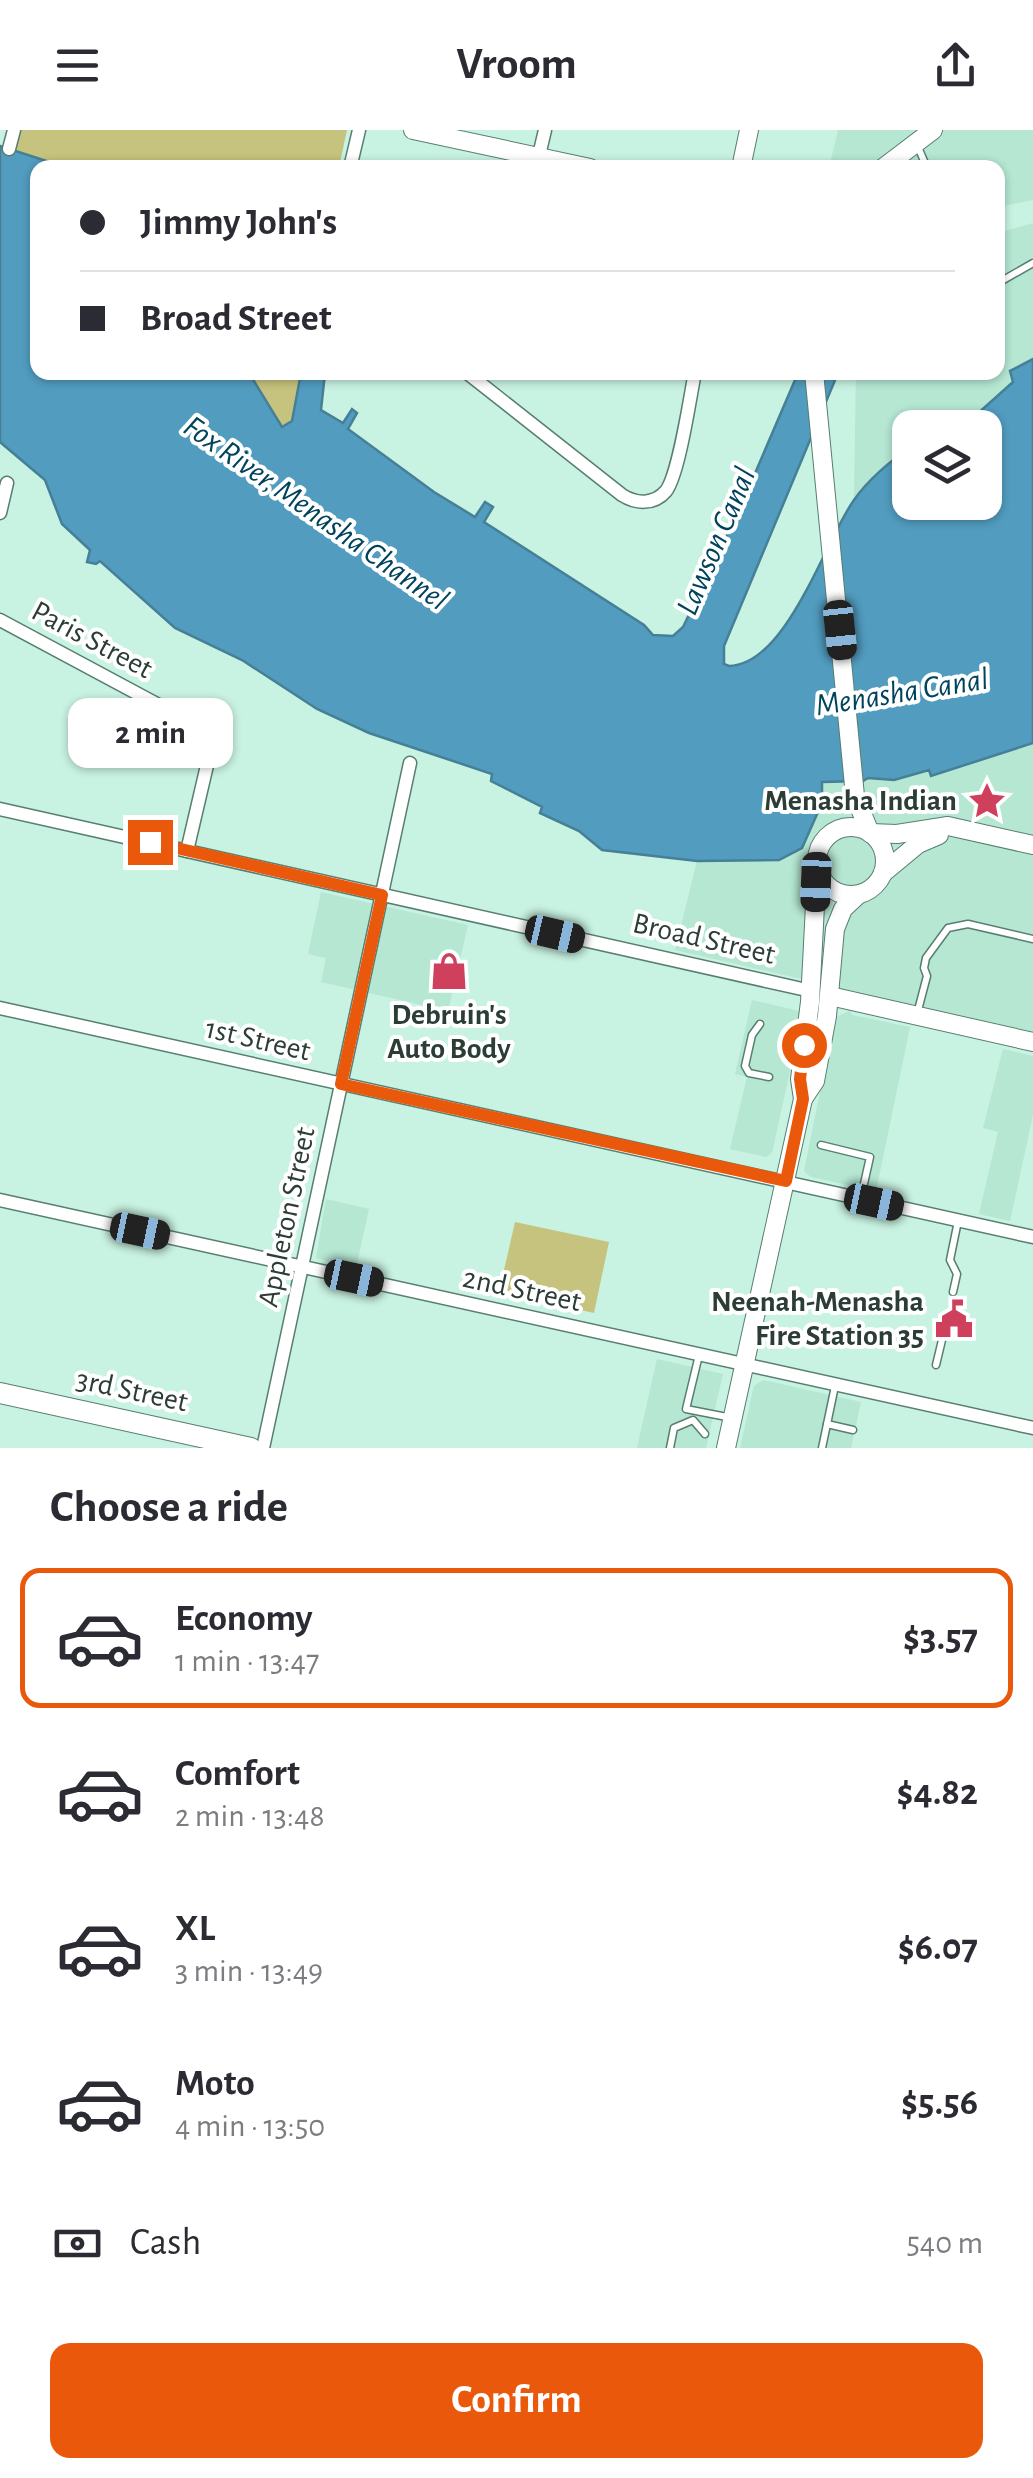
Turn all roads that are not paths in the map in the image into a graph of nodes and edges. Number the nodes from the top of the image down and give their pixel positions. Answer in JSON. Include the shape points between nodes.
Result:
{"nodes":[{"id":1,"x":14,"y":130,"type":"edge"},
{"id":2,"x":360,"y":130,"type":"edge"},
{"id":3,"x":413,"y":130,"type":"edge"},
{"id":4,"x":545,"y":130,"type":"edge"},
{"id":5,"x":749,"y":130,"type":"edge"},
{"id":6,"x":933,"y":130,"type":"edge"},
{"id":7,"x":916,"y":142,"type":"junction"},
{"id":8,"x":9,"y":149,"type":"dead end"},
{"id":9,"x":352,"y":160,"type":"edge"},
{"id":10,"x":530,"y":160,"type":"edge"},
{"id":11,"x":538,"y":160,"type":"edge"},
{"id":12,"x":743,"y":160,"type":"edge"},
{"id":13,"x":892,"y":160,"type":"edge"},
{"id":14,"x":924,"y":160,"type":"edge"},
{"id":15,"x":1033,"y":262,"type":"edge"},
{"id":16,"x":1005,"y":280,"type":"edge"},
{"id":17,"x":486,"y":380,"type":"edge"},
{"id":18,"x":693,"y":380,"type":"edge"},
{"id":19,"x":815,"y":380,"type":"edge"},
{"id":20,"x":7,"y":483,"type":"dead end"},
{"id":21,"x":0,"y":513,"type":"edge"},
{"id":22,"x":0,"y":620,"type":"edge"},
{"id":23,"x":410,"y":763,"type":"dead end"},
{"id":24,"x":855,"y":796,"type":"junction"},
{"id":25,"x":0,"y":810,"type":"edge"},
{"id":26,"x":837,"y":830,"type":"junction"},
{"id":27,"x":959,"y":830,"type":"junction"},
{"id":28,"x":870,"y":833,"type":"junction"},
{"id":29,"x":1033,"y":845,"type":"edge"},
{"id":30,"x":187,"y":851,"type":"junction"},
{"id":31,"x":817,"y":867,"type":"junction"},
{"id":32,"x":882,"y":874,"type":"junction"},
{"id":33,"x":382,"y":895,"type":"junction"},
{"id":34,"x":858,"y":895,"type":"junction"},
{"id":35,"x":1033,"y":939,"type":"edge"},
{"id":36,"x":811,"y":991,"type":"junction"},
{"id":37,"x":830,"y":996,"type":"junction"},
{"id":38,"x":0,"y":1008,"type":"edge"},
{"id":39,"x":917,"y":1016,"type":"junction"},
{"id":40,"x":760,"y":1024,"type":"dead end"},
{"id":41,"x":1033,"y":1042,"type":"edge"},
{"id":42,"x":769,"y":1077,"type":"dead end"},
{"id":43,"x":341,"y":1084,"type":"junction"},
{"id":44,"x":803,"y":1099,"type":"junction"},
{"id":45,"x":821,"y":1145,"type":"dead end"},
{"id":46,"x":786,"y":1181,"type":"junction"},
{"id":47,"x":861,"y":1198,"type":"junction"},
{"id":48,"x":0,"y":1200,"type":"edge"},
{"id":49,"x":959,"y":1220,"type":"junction"},
{"id":50,"x":1033,"y":1236,"type":"edge"},
{"id":51,"x":302,"y":1267,"type":"junction"},
{"id":52,"x":952,"y":1292,"type":"dead end"},
{"id":53,"x":942,"y":1340,"type":"dead end"},
{"id":54,"x":699,"y":1354,"type":"junction"},
{"id":55,"x":744,"y":1364,"type":"junction"},
{"id":56,"x":936,"y":1365,"type":"dead end"},
{"id":57,"x":835,"y":1384,"type":"junction"},
{"id":58,"x":0,"y":1393,"type":"edge"},
{"id":59,"x":695,"y":1411,"type":"junction"},
{"id":60,"x":733,"y":1418,"type":"junction"},
{"id":61,"x":693,"y":1420,"type":"junction"},
{"id":62,"x":827,"y":1424,"type":"junction"},
{"id":63,"x":1033,"y":1428,"type":"edge"},
{"id":64,"x":853,"y":1430,"type":"dead end"},
{"id":65,"x":691,"y":1431,"type":"dead end"},
{"id":66,"x":705,"y":1434,"type":"dead end"},
{"id":67,"x":251,"y":1448,"type":"edge"},
{"id":68,"x":263,"y":1448,"type":"edge"},
{"id":69,"x":670,"y":1448,"type":"edge"},
{"id":70,"x":726,"y":1448,"type":"edge"},
{"id":71,"x":822,"y":1448,"type":"edge"}],
"edges":[{"from":1,"to":8,"type":"street"},
{"from":2,"to":9,"type":"street"},
{"from":3,"to":10,"type":"main road"},
{"from":4,"to":11,"type":"street"},
{"from":5,"to":12,"type":"main road"},
{"from":6,"to":7,"type":"main road"},
{"from":7,"to":13,"type":"main road"},
{"from":7,"to":14,"type":"lane"},
{"from":15,"to":16,"type":"lane"},
{"from":17,"to":18,"type":"street","via":[[622,496],[640,502],[659,497],[671,482]]},
{"from":19,"to":24,"type":"main road"},
{"from":20,"to":21,"type":"street"},
{"from":22,"to":30,"type":"street","name":"Paris Street","via":[[212,733]]},
{"from":23,"to":33,"type":"street","name":"Appleton Street"},
{"from":24,"to":26,"type":"main road"},
{"from":24,"to":28,"type":"main road"},
{"from":25,"to":30,"type":"street","name":"Broad Street"},
{"from":26,"to":28,"type":"main road"},
{"from":26,"to":31,"type":"main road","via":[[820,845]]},
{"from":27,"to":28,"type":"main road"},
{"from":27,"to":29,"type":"main road"},
{"from":27,"to":32,"type":"main road","via":[[927,839]]},
{"from":28,"to":32,"type":"main road","via":[[883,851]]},
{"from":30,"to":33,"type":"street","name":"Broad Street"},
{"from":31,"to":34,"type":"main road","via":[[836,892]]},
{"from":31,"to":36,"type":"main road"},
{"from":32,"to":34,"type":"main road"},
{"from":33,"to":36,"type":"street","name":"Broad Street"},
{"from":33,"to":43,"type":"street","name":"Appleton Street"},
{"from":34,"to":37,"type":"main road","via":[[835,929]]},
{"from":35,"to":39,"type":"lane","via":[[968,924],[948,928],[926,958]]},
{"from":36,"to":44,"type":"main road"},
{"from":37,"to":39,"type":"main road"},
{"from":37,"to":44,"type":"main road","via":[[815,1081]]},
{"from":38,"to":43,"type":"street","name":"1st Street"},
{"from":39,"to":41,"type":"main road"},
{"from":40,"to":42,"type":"lane","via":[[745,1066]]},
{"from":43,"to":46,"type":"street","name":"1st Street"},
{"from":43,"to":51,"type":"street","name":"Appleton Street"},
{"from":44,"to":46,"type":"main road"},
{"from":45,"to":47,"type":"lane","via":[[870,1156]]},
{"from":46,"to":47,"type":"street","name":"1st Street"},
{"from":46,"to":55,"type":"main road"},
{"from":47,"to":49,"type":"street","name":"1st Street"},
{"from":48,"to":51,"type":"street","name":"2nd Street"},
{"from":49,"to":50,"type":"street","name":"1st Street"},
{"from":49,"to":52,"type":"lane","via":[[950,1260],[957,1274]]},
{"from":51,"to":54,"type":"street","name":"2nd Street"},
{"from":51,"to":68,"type":"street","name":"Appleton Street"},
{"from":53,"to":56,"type":"lane"},
{"from":54,"to":55,"type":"street","name":"2nd Street"},
{"from":54,"to":59,"type":"lane","via":[[686,1410]]},
{"from":55,"to":57,"type":"street","name":"2nd Street"},
{"from":55,"to":60,"type":"main road"},
{"from":57,"to":62,"type":"lane"},
{"from":57,"to":63,"type":"street","name":"2nd Street"},
{"from":58,"to":67,"type":"main road","name":"3rd Street"},
{"from":59,"to":60,"type":"lane"},
{"from":59,"to":61,"type":"lane"},
{"from":60,"to":70,"type":"main road"},
{"from":61,"to":65,"type":"lane"},
{"from":61,"to":66,"type":"lane"},
{"from":61,"to":69,"type":"lane","via":[[674,1428]]},
{"from":62,"to":64,"type":"lane"},
{"from":62,"to":71,"type":"lane"}]}
